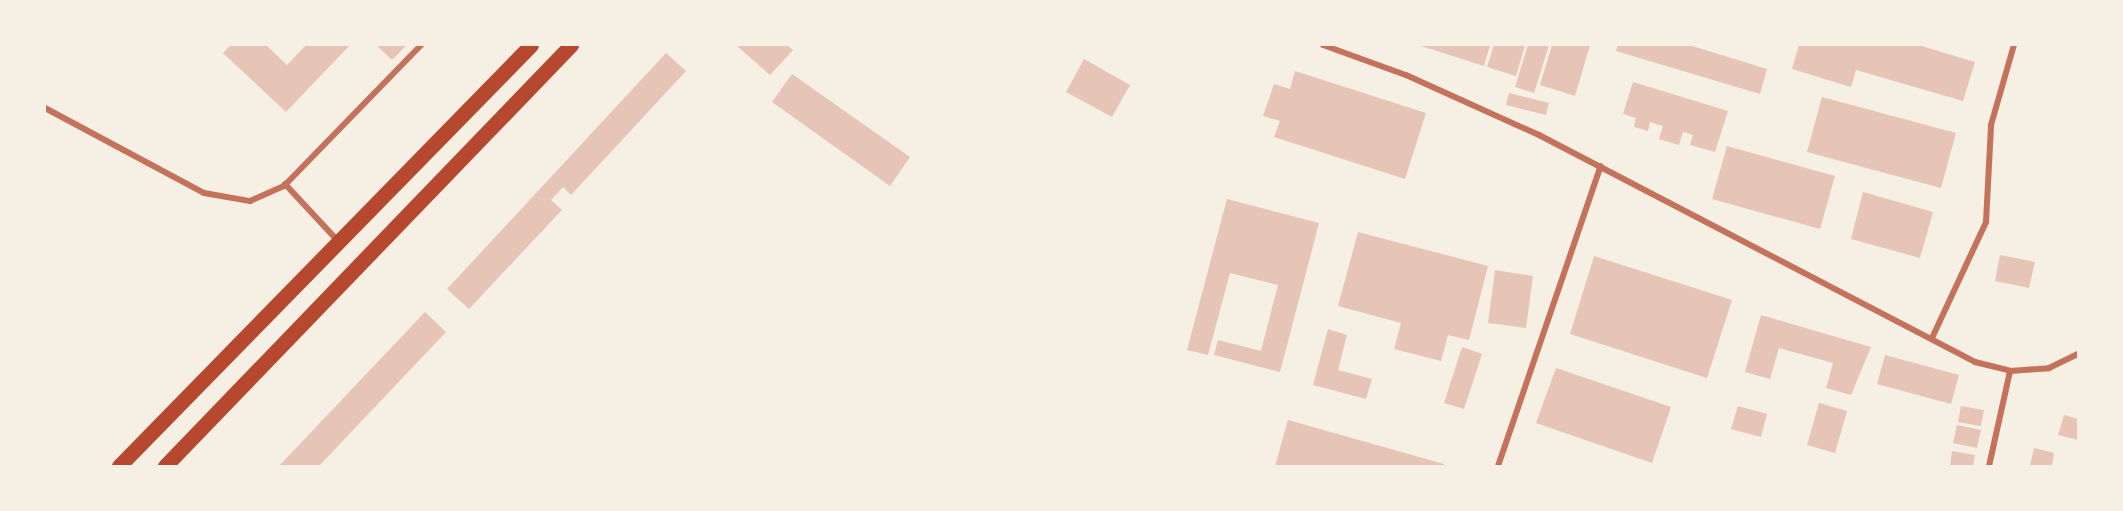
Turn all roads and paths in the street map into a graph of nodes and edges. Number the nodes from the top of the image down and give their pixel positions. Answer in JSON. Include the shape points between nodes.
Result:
{"nodes":[{"id":1,"x":421,"y":45,"type":"edge"},
{"id":2,"x":531,"y":45,"type":"edge"},
{"id":3,"x":571,"y":45,"type":"edge"},
{"id":4,"x":1323,"y":45,"type":"edge"},
{"id":5,"x":2014,"y":45,"type":"edge"},
{"id":6,"x":45,"y":108,"type":"edge"},
{"id":7,"x":1601,"y":166,"type":"junction"},
{"id":8,"x":285,"y":184,"type":"junction"},
{"id":9,"x":339,"y":242,"type":"junction"},
{"id":10,"x":1932,"y":338,"type":"junction"},
{"id":11,"x":2078,"y":354,"type":"edge"},
{"id":12,"x":2010,"y":371,"type":"junction"},
{"id":13,"x":119,"y":466,"type":"edge"},
{"id":14,"x":165,"y":466,"type":"edge"},
{"id":15,"x":1498,"y":466,"type":"edge"},
{"id":16,"x":1989,"y":466,"type":"edge"}],
"edges":[{"from":1,"to":8,"type":"street"},
{"from":2,"to":9,"type":"main road"},
{"from":3,"to":14,"type":"main road"},
{"from":4,"to":7,"type":"street","via":[[1406,75]]},
{"from":5,"to":10,"type":"street","via":[[1991,125],[1986,222]]},
{"from":6,"to":8,"type":"street","via":[[88,136],[218,199],[264,198]]},
{"from":7,"to":10,"type":"street"},
{"from":7,"to":15,"type":"street"},
{"from":8,"to":9,"type":"street"},
{"from":9,"to":13,"type":"main road"},
{"from":10,"to":12,"type":"street","via":[[1975,362]]},
{"from":11,"to":12,"type":"street","via":[[2049,368]]},
{"from":12,"to":16,"type":"street"}]}
